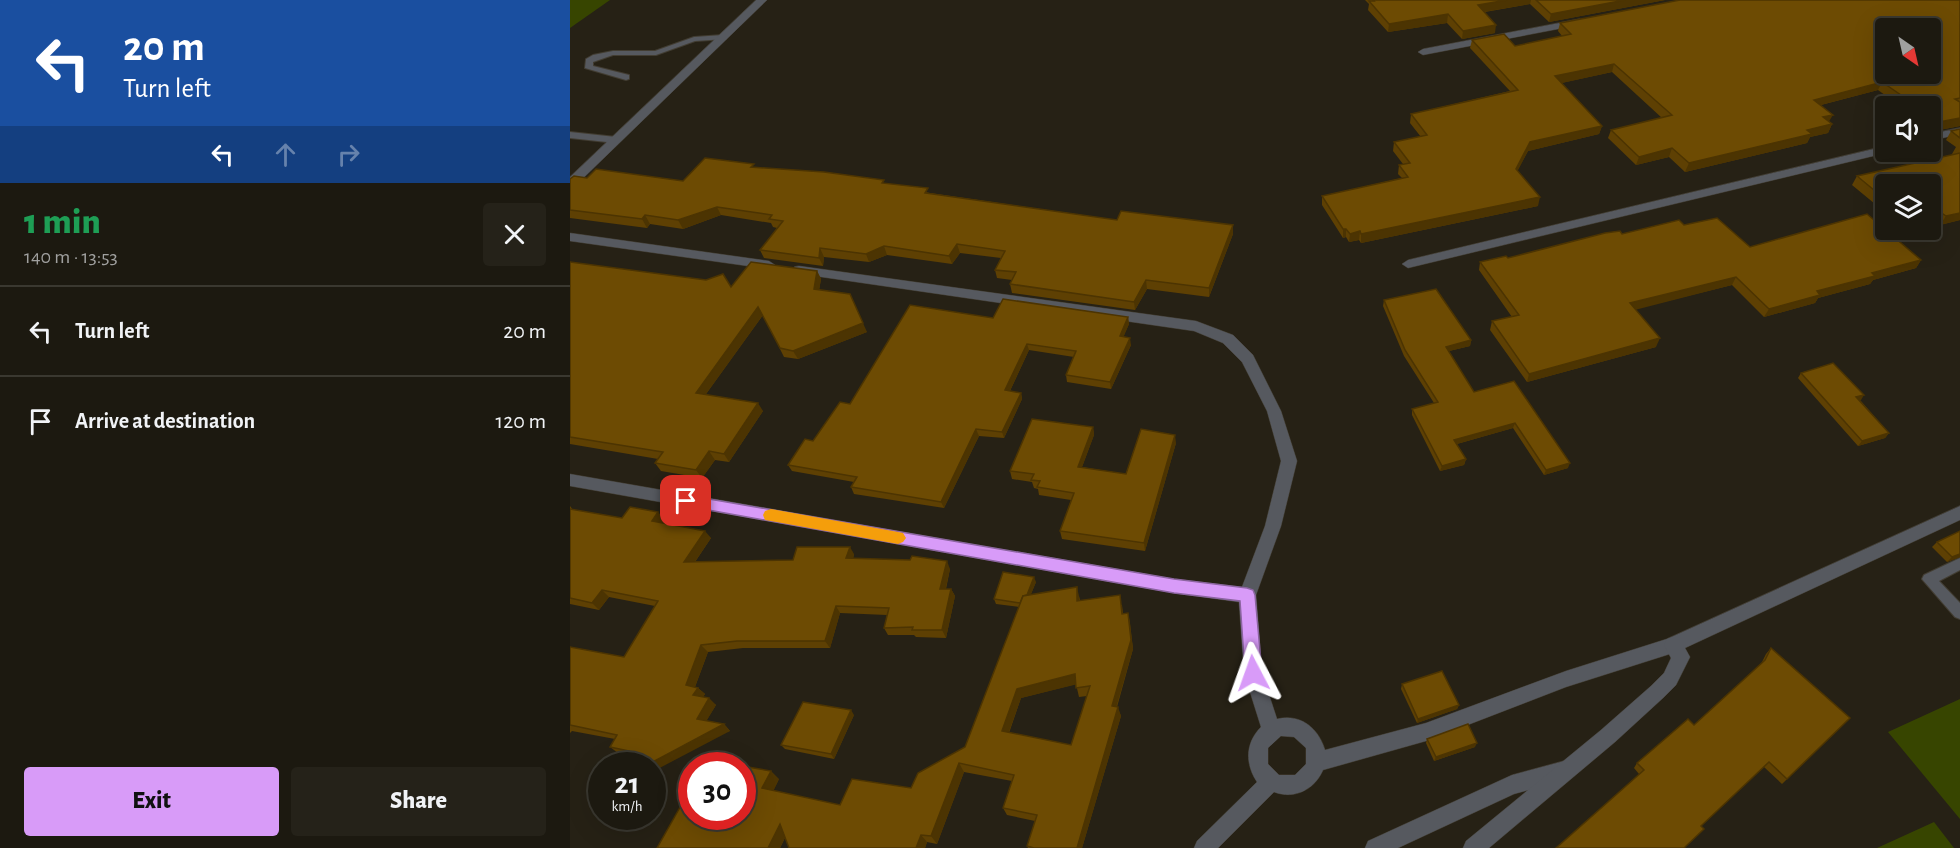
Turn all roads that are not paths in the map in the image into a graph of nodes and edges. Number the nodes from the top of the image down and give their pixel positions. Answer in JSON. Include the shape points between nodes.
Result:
{"nodes":[{"id":1,"x":762,"y":0,"type":"edge"},
{"id":2,"x":1587,"y":20,"type":"edge"},
{"id":3,"x":723,"y":38,"type":"junction"},
{"id":4,"x":1423,"y":52,"type":"dead end"},
{"id":5,"x":626,"y":76,"type":"dead end"},
{"id":6,"x":1960,"y":131,"type":"edge"},
{"id":7,"x":570,"y":135,"type":"edge"},
{"id":8,"x":1941,"y":135,"type":"edge"},
{"id":9,"x":616,"y":140,"type":"junction"},
{"id":10,"x":1875,"y":152,"type":"edge"},
{"id":11,"x":570,"y":184,"type":"edge"},
{"id":12,"x":570,"y":237,"type":"edge"},
{"id":13,"x":1408,"y":264,"type":"dead end"},
{"id":14,"x":570,"y":480,"type":"edge"},
{"id":15,"x":1960,"y":513,"type":"edge"},
{"id":16,"x":1960,"y":564,"type":"edge"},
{"id":17,"x":1247,"y":595,"type":"junction"},
{"id":18,"x":1960,"y":613,"type":"edge"},
{"id":19,"x":1672,"y":645,"type":"junction"},
{"id":20,"x":1272,"y":731,"type":"junction"},
{"id":21,"x":1317,"y":762,"type":"junction"},
{"id":22,"x":1567,"y":770,"type":"junction"},
{"id":23,"x":1272,"y":781,"type":"junction"},
{"id":24,"x":1204,"y":848,"type":"edge"},
{"id":25,"x":1375,"y":848,"type":"edge"},
{"id":26,"x":1473,"y":848,"type":"edge"}],
"edges":[{"from":1,"to":3,"type":"street"},
{"from":2,"to":4,"type":"street"},
{"from":3,"to":5,"type":"lane","via":[[694,39],[656,52],[613,53],[589,61],[589,68]]},
{"from":3,"to":9,"type":"street"},
{"from":6,"to":8,"type":"street"},
{"from":7,"to":9,"type":"lane"},
{"from":9,"to":11,"type":"street"},
{"from":10,"to":13,"type":"street"},
{"from":12,"to":17,"type":"street","via":[[1196,326],[1228,339],[1248,359],[1274,411],[1289,461],[1274,526]]},
{"from":14,"to":17,"type":"street","via":[[1162,584]]},
{"from":15,"to":19,"type":"street"},
{"from":16,"to":18,"type":"lane","via":[[1929,579]]},
{"from":17,"to":20,"type":"street","via":[[1253,673]]},
{"from":19,"to":21,"type":"street","via":[[1566,679],[1426,732]]},
{"from":19,"to":22,"type":"street","via":[[1681,657],[1670,679]]},
{"from":20,"to":21,"type":"street","via":[[1281,727],[1301,730],[1314,744]]},
{"from":20,"to":23,"type":"street","via":[[1259,746],[1257,756],[1259,767]]},
{"from":21,"to":23,"type":"street","via":[[1308,778],[1299,783],[1281,785]]},
{"from":22,"to":25,"type":"street","via":[[1512,785]]},
{"from":22,"to":26,"type":"street"},
{"from":23,"to":24,"type":"street"}]}
